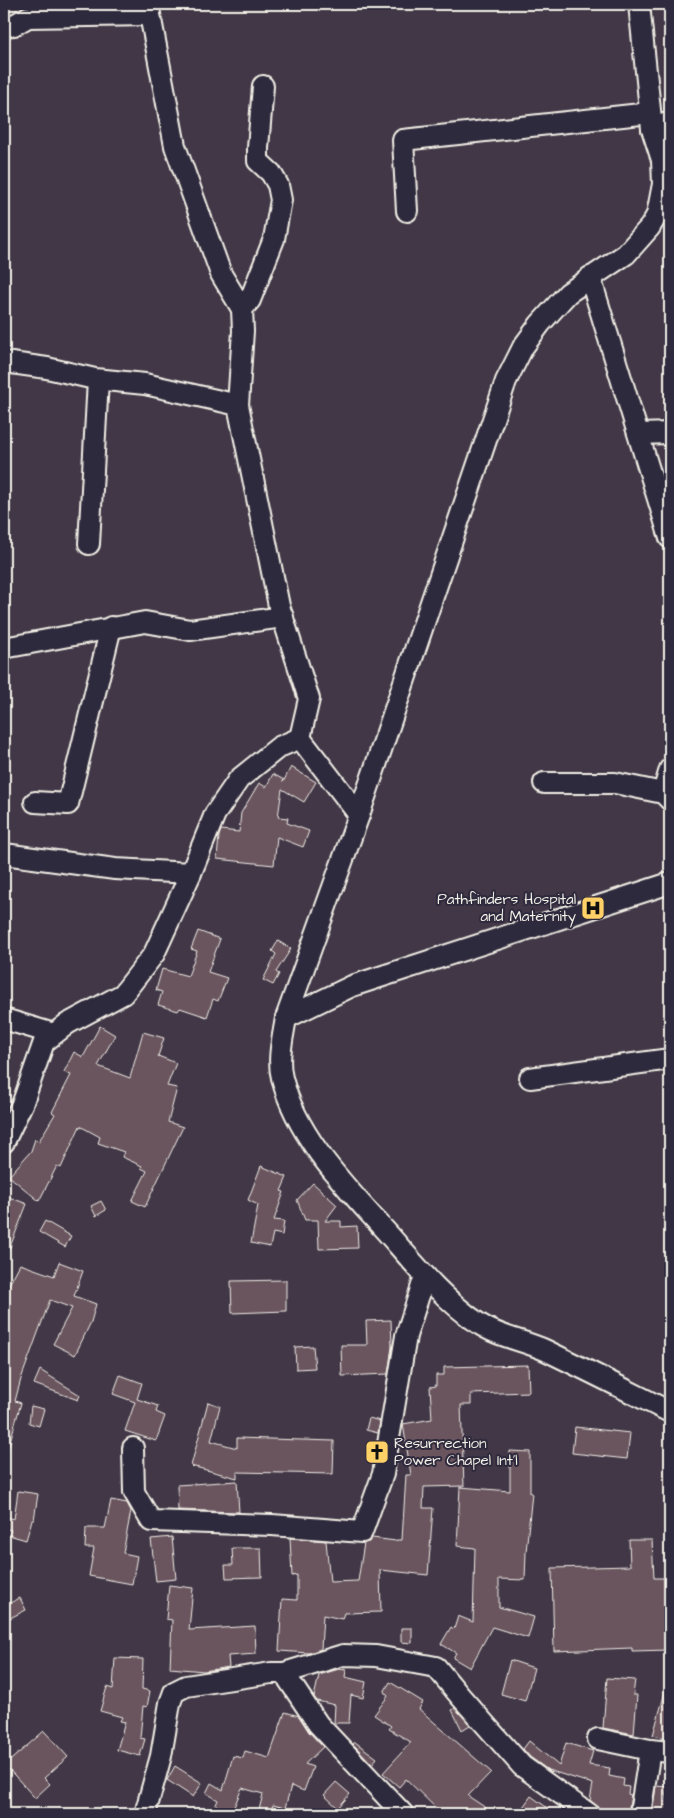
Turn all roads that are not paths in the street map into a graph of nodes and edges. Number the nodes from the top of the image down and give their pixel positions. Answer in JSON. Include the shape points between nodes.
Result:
{"nodes":[{"id":1,"x":639,"y":4,"type":"edge"},
{"id":2,"x":149,"y":10,"type":"edge"},
{"id":3,"x":4,"y":26,"type":"edge"},
{"id":4,"x":263,"y":86,"type":"dead end"},
{"id":5,"x":657,"y":121,"type":"edge"},
{"id":6,"x":407,"y":211,"type":"dead end"},
{"id":7,"x":590,"y":277,"type":"junction"},
{"id":8,"x":242,"y":309,"type":"junction"},
{"id":9,"x":4,"y":362,"type":"edge"},
{"id":10,"x":98,"y":380,"type":"junction"},
{"id":11,"x":238,"y":405,"type":"junction"},
{"id":12,"x":670,"y":433,"type":"edge"},
{"id":13,"x":640,"y":434,"type":"junction"},
{"id":14,"x":670,"y":538,"type":"edge"},
{"id":15,"x":89,"y":544,"type":"dead end"},
{"id":16,"x":282,"y":617,"type":"junction"},
{"id":17,"x":111,"y":627,"type":"junction"},
{"id":18,"x":8,"y":647,"type":"dead end"},
{"id":19,"x":300,"y":738,"type":"junction"},
{"id":20,"x":670,"y":769,"type":"edge"},
{"id":21,"x":544,"y":783,"type":"dead end"},
{"id":22,"x":666,"y":797,"type":"edge"},
{"id":23,"x":35,"y":802,"type":"dead end"},
{"id":24,"x":359,"y":815,"type":"junction"},
{"id":25,"x":4,"y":854,"type":"edge"},
{"id":26,"x":191,"y":872,"type":"junction"},
{"id":27,"x":670,"y":883,"type":"edge"},
{"id":28,"x":286,"y":1018,"type":"junction"},
{"id":29,"x":4,"y":1020,"type":"edge"},
{"id":30,"x":54,"y":1034,"type":"junction"},
{"id":31,"x":670,"y":1059,"type":"edge"},
{"id":32,"x":530,"y":1078,"type":"dead end"},
{"id":33,"x":4,"y":1142,"type":"edge"},
{"id":34,"x":425,"y":1276,"type":"junction"},
{"id":35,"x":670,"y":1412,"type":"edge"},
{"id":36,"x":133,"y":1448,"type":"dead end"},
{"id":37,"x":284,"y":1673,"type":"junction"},
{"id":38,"x":598,"y":1739,"type":"dead end"},
{"id":39,"x":650,"y":1750,"type":"junction"},
{"id":40,"x":670,"y":1752,"type":"edge"},
{"id":41,"x":145,"y":1814,"type":"edge"},
{"id":42,"x":403,"y":1814,"type":"edge"},
{"id":43,"x":588,"y":1814,"type":"edge"},
{"id":44,"x":640,"y":1814,"type":"edge"}],
"edges":[{"from":1,"to":5,"type":"street"},
{"from":2,"to":3,"type":"street","via":[[28,17],[14,25]]},
{"from":2,"to":8,"type":"street","via":[[175,146],[221,274]]},
{"from":4,"to":8,"type":"street","via":[[258,161],[271,173],[281,200],[274,239],[250,300]]},
{"from":5,"to":6,"type":"street","via":[[403,140]]},
{"from":5,"to":7,"type":"street","via":[[663,184],[657,215],[626,254]]},
{"from":7,"to":13,"type":"street"},
{"from":7,"to":24,"type":"street","via":[[568,293],[540,324],[523,347],[506,381]]},
{"from":8,"to":11,"type":"street","via":[[244,331]]},
{"from":9,"to":10,"type":"street"},
{"from":10,"to":11,"type":"street","via":[[145,384]]},
{"from":10,"to":15,"type":"street"},
{"from":11,"to":16,"type":"street"},
{"from":12,"to":13,"type":"street"},
{"from":13,"to":14,"type":"street"},
{"from":16,"to":17,"type":"street","via":[[190,630],[145,622]]},
{"from":16,"to":19,"type":"street","via":[[309,699]]},
{"from":17,"to":18,"type":"street"},
{"from":17,"to":23,"type":"street","via":[[68,804]]},
{"from":19,"to":24,"type":"street"},
{"from":19,"to":26,"type":"street","via":[[279,747],[239,779],[215,814]]},
{"from":20,"to":22,"type":"street"},
{"from":21,"to":22,"type":"street","via":[[614,784]]},
{"from":24,"to":28,"type":"street"},
{"from":25,"to":26,"type":"street","via":[[115,869]]},
{"from":26,"to":30,"type":"street","via":[[154,954],[123,994]]},
{"from":27,"to":28,"type":"street","via":[[352,986]]},
{"from":28,"to":34,"type":"street","via":[[281,1050],[282,1076],[301,1126],[337,1176]]},
{"from":29,"to":30,"type":"street"},
{"from":30,"to":33,"type":"street","via":[[44,1042],[23,1102]]},
{"from":31,"to":32,"type":"street"},
{"from":34,"to":35,"type":"street","via":[[479,1324],[543,1349]]},
{"from":34,"to":36,"type":"street","via":[[406,1336],[383,1474],[362,1532],[151,1521],[134,1492]]},
{"from":37,"to":41,"type":"street","via":[[186,1686],[174,1692]]},
{"from":37,"to":42,"type":"street","via":[[318,1724]]},
{"from":37,"to":43,"type":"street","via":[[343,1655],[376,1656],[436,1667],[522,1766]]},
{"from":38,"to":39,"type":"street"},
{"from":39,"to":40,"type":"street"},
{"from":39,"to":44,"type":"street"}]}
